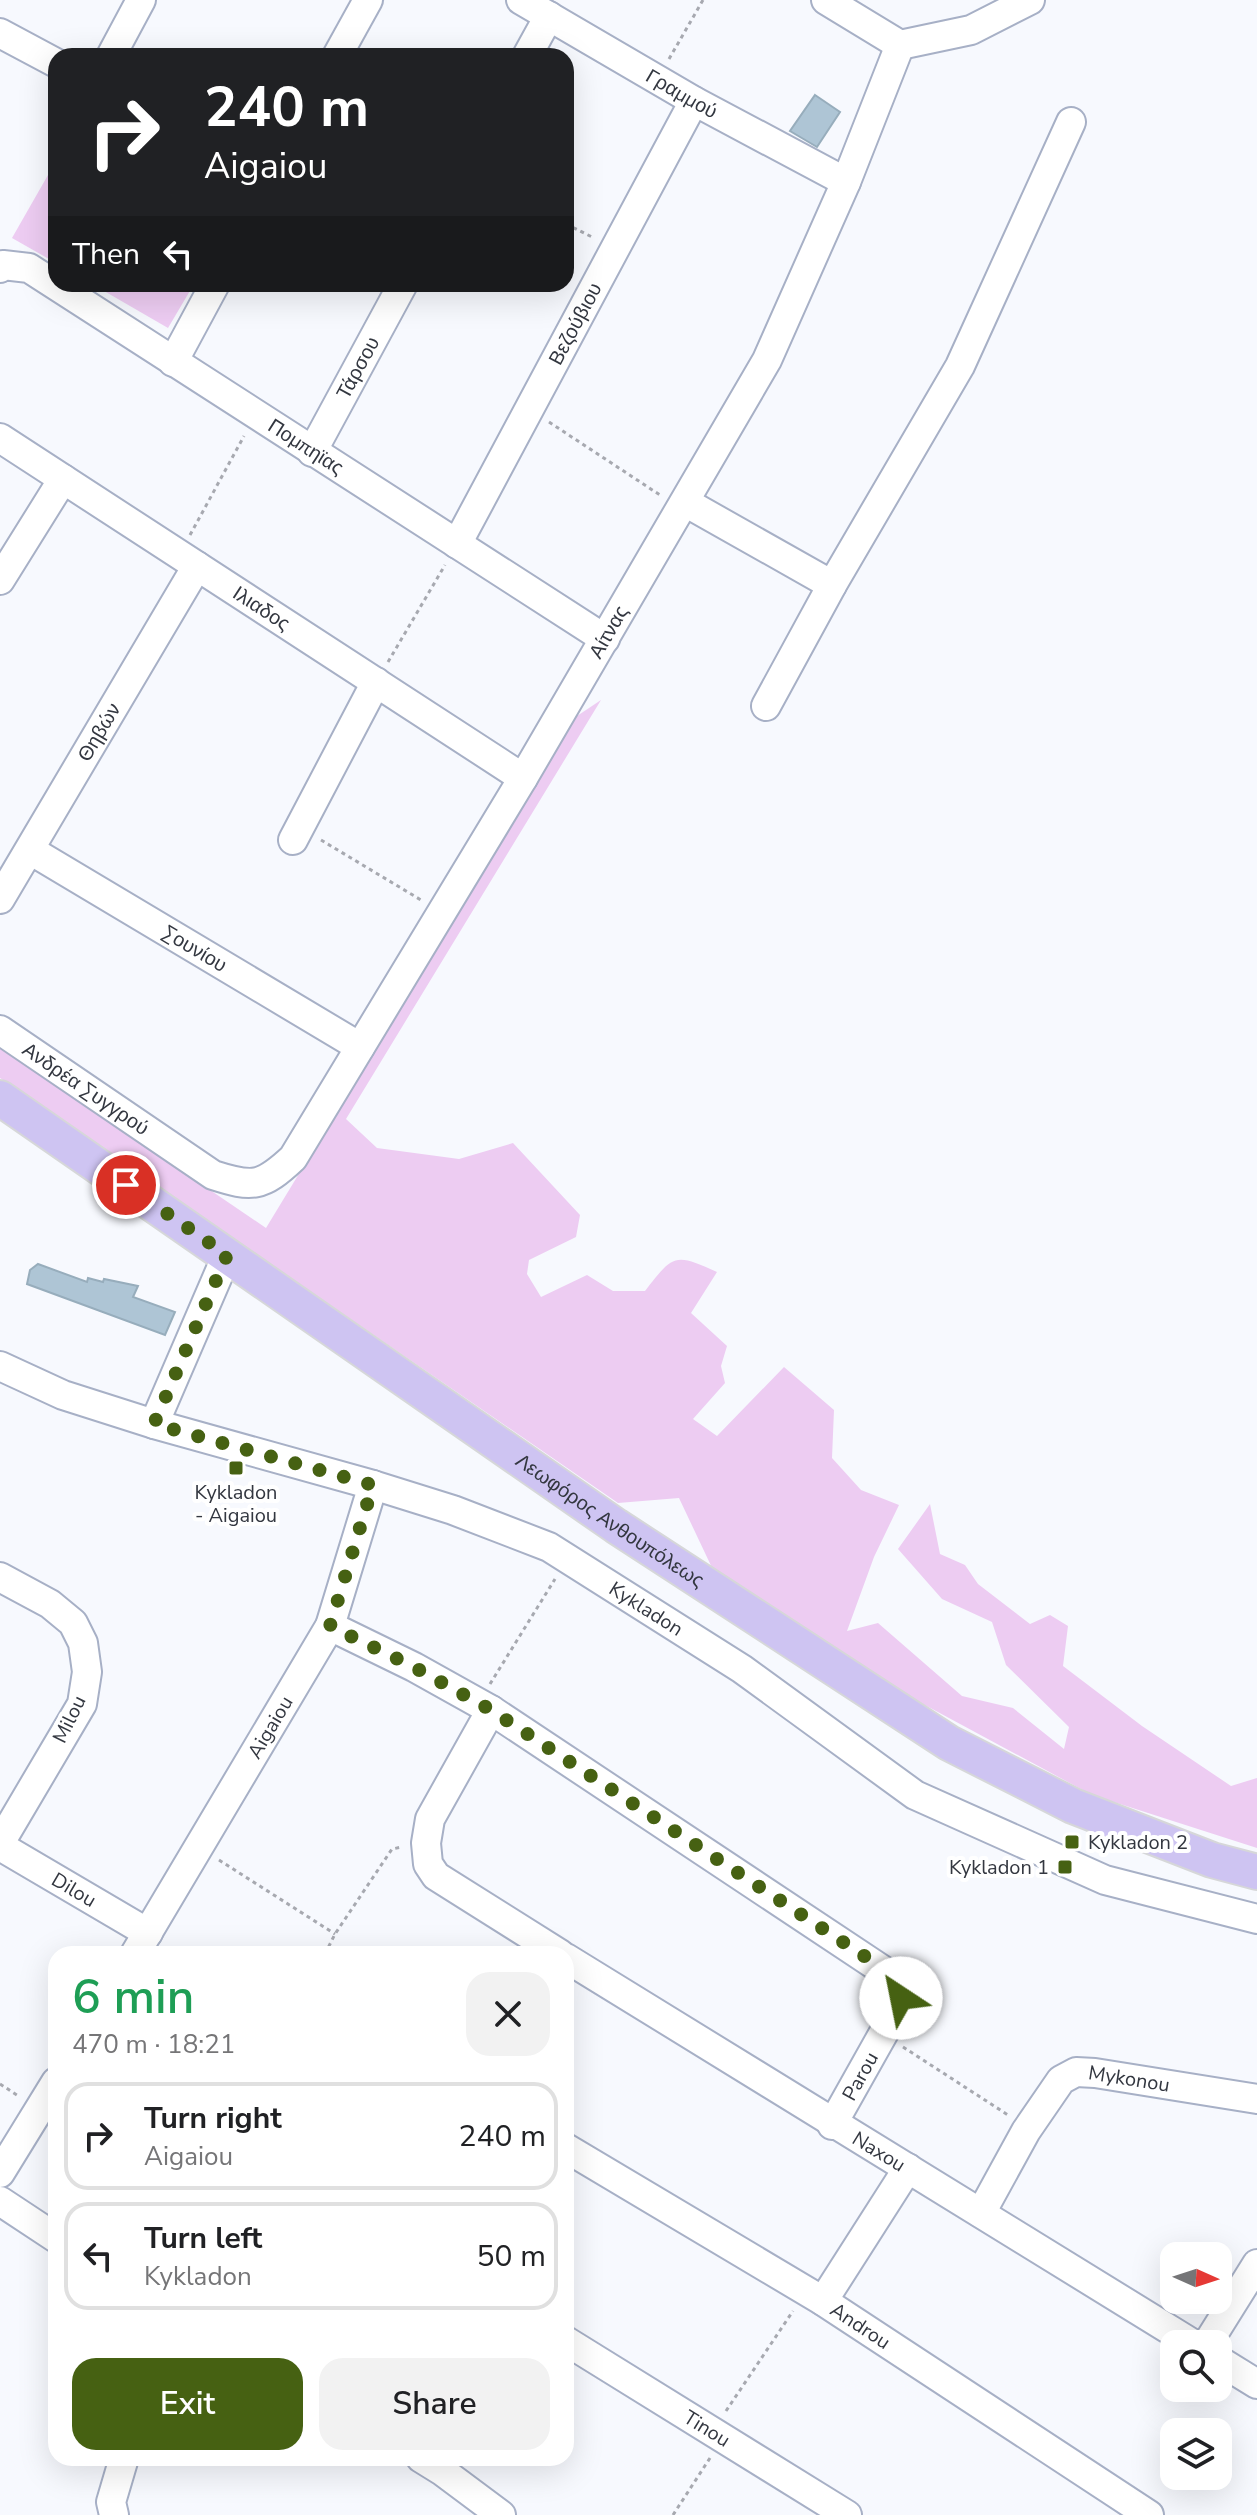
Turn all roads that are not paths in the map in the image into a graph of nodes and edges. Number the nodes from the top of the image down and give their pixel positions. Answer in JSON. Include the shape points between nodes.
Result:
{"nodes":[{"id":1,"x":141,"y":0,"type":"edge"},
{"id":2,"x":368,"y":0,"type":"edge"},
{"id":3,"x":521,"y":0,"type":"edge"},
{"id":4,"x":826,"y":0,"type":"edge"},
{"id":5,"x":1030,"y":0,"type":"edge"},
{"id":6,"x":549,"y":16,"type":"junction"},
{"id":7,"x":0,"y":33,"type":"edge"},
{"id":8,"x":900,"y":45,"type":"junction"},
{"id":9,"x":115,"y":48,"type":"edge"},
{"id":10,"x":341,"y":48,"type":"edge"},
{"id":11,"x":531,"y":48,"type":"edge"},
{"id":12,"x":48,"y":59,"type":"edge"},
{"id":13,"x":694,"y":101,"type":"junction"},
{"id":14,"x":1071,"y":122,"type":"dead end"},
{"id":15,"x":846,"y":182,"type":"junction"},
{"id":16,"x":2,"y":266,"type":"edge"},
{"id":17,"x":48,"y":280,"type":"edge"},
{"id":18,"x":66,"y":292,"type":"edge"},
{"id":19,"x":211,"y":292,"type":"edge"},
{"id":20,"x":399,"y":292,"type":"edge"},
{"id":21,"x":173,"y":362,"type":"junction"},
{"id":22,"x":0,"y":438,"type":"edge"},
{"id":23,"x":312,"y":452,"type":"junction"},
{"id":24,"x":63,"y":479,"type":"junction"},
{"id":25,"x":683,"y":505,"type":"junction"},
{"id":26,"x":457,"y":544,"type":"junction"},
{"id":27,"x":188,"y":560,"type":"junction"},
{"id":28,"x":0,"y":580,"type":"edge"},
{"id":29,"x":832,"y":585,"type":"junction"},
{"id":30,"x":605,"y":639,"type":"junction"},
{"id":31,"x":376,"y":682,"type":"junction"},
{"id":32,"x":766,"y":706,"type":"dead end"},
{"id":33,"x":523,"y":778,"type":"junction"},
{"id":34,"x":296,"y":833,"type":"road end"},
{"id":35,"x":30,"y":850,"type":"junction"},
{"id":36,"x":0,"y":899,"type":"edge"},
{"id":37,"x":0,"y":1030,"type":"edge"},
{"id":38,"x":360,"y":1047,"type":"junction"},
{"id":39,"x":0,"y":1098,"type":"edge"},
{"id":40,"x":257,"y":1184,"type":"joint"},
{"id":41,"x":227,"y":1255,"type":"junction"},
{"id":42,"x":0,"y":1366,"type":"edge"},
{"id":43,"x":154,"y":1424,"type":"junction"},
{"id":44,"x":373,"y":1485,"type":"junction"},
{"id":45,"x":0,"y":1577,"type":"edge"},
{"id":46,"x":330,"y":1626,"type":"junction"},
{"id":47,"x":485,"y":1706,"type":"junction"},
{"id":48,"x":0,"y":1844,"type":"edge"},
{"id":49,"x":1257,"y":1872,"type":"edge"},
{"id":50,"x":1257,"y":1919,"type":"edge"},
{"id":51,"x":142,"y":1944,"type":"edge"},
{"id":52,"x":547,"y":1946,"type":"edge"},
{"id":53,"x":574,"y":1963,"type":"edge"},
{"id":54,"x":48,"y":2095,"type":"edge"},
{"id":55,"x":1257,"y":2099,"type":"edge"},
{"id":56,"x":832,"y":2125,"type":"junction"},
{"id":57,"x":574,"y":2153,"type":"edge"},
{"id":58,"x":908,"y":2168,"type":"junction"},
{"id":59,"x":0,"y":2173,"type":"edge"},
{"id":60,"x":0,"y":2201,"type":"edge"},
{"id":61,"x":981,"y":2213,"type":"junction"},
{"id":62,"x":48,"y":2233,"type":"edge"},
{"id":63,"x":1257,"y":2264,"type":"edge"},
{"id":64,"x":814,"y":2296,"type":"junction"},
{"id":65,"x":1170,"y":2330,"type":"edge"},
{"id":66,"x":1216,"y":2330,"type":"edge"},
{"id":67,"x":574,"y":2346,"type":"edge"},
{"id":68,"x":1232,"y":2369,"type":"edge"},
{"id":69,"x":1257,"y":2384,"type":"edge"},
{"id":70,"x":122,"y":2466,"type":"edge"},
{"id":71,"x":434,"y":2466,"type":"edge"},
{"id":72,"x":114,"y":2515,"type":"edge"},
{"id":73,"x":501,"y":2515,"type":"edge"},
{"id":74,"x":847,"y":2515,"type":"edge"},
{"id":75,"x":1149,"y":2515,"type":"edge"}],
"edges":[{"from":1,"to":9,"type":"street"},
{"from":2,"to":10,"type":"street"},
{"from":3,"to":6,"type":"street","name":"Γραμμού"},
{"from":4,"to":8,"type":"street"},
{"from":5,"to":8,"type":"street","via":[[971,30]]},
{"from":6,"to":11,"type":"street"},
{"from":6,"to":13,"type":"street","name":"Γραμμού"},
{"from":7,"to":12,"type":"street"},
{"from":8,"to":15,"type":"street","name":"Αίτνας"},
{"from":13,"to":15,"type":"street","name":"Γραμμού"},
{"from":13,"to":26,"type":"street","name":"Βεζούβιου"},
{"from":14,"to":29,"type":"street","via":[[960,366]]},
{"from":15,"to":25,"type":"street","name":"Αίτνας","via":[[767,360]]},
{"from":16,"to":17,"type":"street","name":"Πομπηϊας","via":[[29,268]]},
{"from":18,"to":21,"type":"street","name":"Πομπηϊας"},
{"from":19,"to":21,"type":"street"},
{"from":20,"to":23,"type":"street","name":"Τάρσου"},
{"from":21,"to":23,"type":"street","name":"Πομπηϊας"},
{"from":22,"to":24,"type":"street","name":"Ιλιαδος"},
{"from":23,"to":26,"type":"street","name":"Πομπηϊας"},
{"from":24,"to":27,"type":"street","name":"Ιλιαδος"},
{"from":24,"to":28,"type":"street"},
{"from":25,"to":29,"type":"street"},
{"from":25,"to":30,"type":"street","name":"Αίτνας"},
{"from":26,"to":30,"type":"street","name":"Πομπηϊας"},
{"from":27,"to":31,"type":"street","name":"Ιλιαδος"},
{"from":27,"to":35,"type":"street","name":"Θηβών"},
{"from":29,"to":32,"type":"street"},
{"from":30,"to":33,"type":"street","name":"Αίτνας"},
{"from":31,"to":33,"type":"street","name":"Ιλιαδος"},
{"from":31,"to":34,"type":"street"},
{"from":33,"to":38,"type":"street","name":"Αίτνας"},
{"from":35,"to":36,"type":"street","name":"Θηβών"},
{"from":35,"to":38,"type":"street","name":"Σουνίου"},
{"from":37,"to":40,"type":"street","name":"Ανδρέα Συγγρού","via":[[213,1175]]},
{"from":38,"to":40,"type":"street","name":"Αίτνας","via":[[293,1158]]},
{"from":39,"to":41,"type":"main road","name":"Λεωφόρος Ανθουπόλεως"},
{"from":41,"to":43,"type":"street"},
{"from":41,"to":49,"type":"main road","name":"Λεωφόρος Ανθουπόλεως","via":[[616,1526],[949,1743],[1073,1806]]},
{"from":42,"to":43,"type":"street","name":"Kykladon","via":[[63,1395]]},
{"from":43,"to":44,"type":"street","name":"Kykladon"},
{"from":44,"to":46,"type":"street","name":"Aigaiou"},
{"from":44,"to":50,"type":"street","name":"Kykladon","via":[[549,1547],[742,1669],[915,1795],[1105,1880]]},
{"from":45,"to":48,"type":"street","name":"Milou","via":[[73,1623],[83,1643],[87,1672],[82,1704]]},
{"from":46,"to":47,"type":"street","name":"Parou"},
{"from":46,"to":51,"type":"street","name":"Aigaiou"},
{"from":47,"to":52,"type":"street","via":[[430,1819],[428,1864],[436,1876]]},
{"from":47,"to":56,"type":"street","name":"Parou","via":[[896,1979],[901,1998]]},
{"from":48,"to":51,"type":"street","name":"Dilou"},
{"from":53,"to":56,"type":"street","name":"Naxou"},
{"from":54,"to":59,"type":"street"},
{"from":55,"to":61,"type":"street","name":"Mykonou","via":[[1076,2072],[1061,2080]]},
{"from":56,"to":58,"type":"street","name":"Naxou"},
{"from":57,"to":64,"type":"street","name":"Androu"},
{"from":58,"to":61,"type":"street","name":"Naxou"},
{"from":58,"to":64,"type":"street"},
{"from":60,"to":62,"type":"street"},
{"from":61,"to":65,"type":"street","name":"Naxou"},
{"from":63,"to":66,"type":"street"},
{"from":64,"to":75,"type":"street","name":"Androu"},
{"from":67,"to":74,"type":"street","name":"Tinou"},
{"from":68,"to":69,"type":"street"},
{"from":70,"to":72,"type":"street","via":[[111,2502]]},
{"from":71,"to":73,"type":"street"}]}
